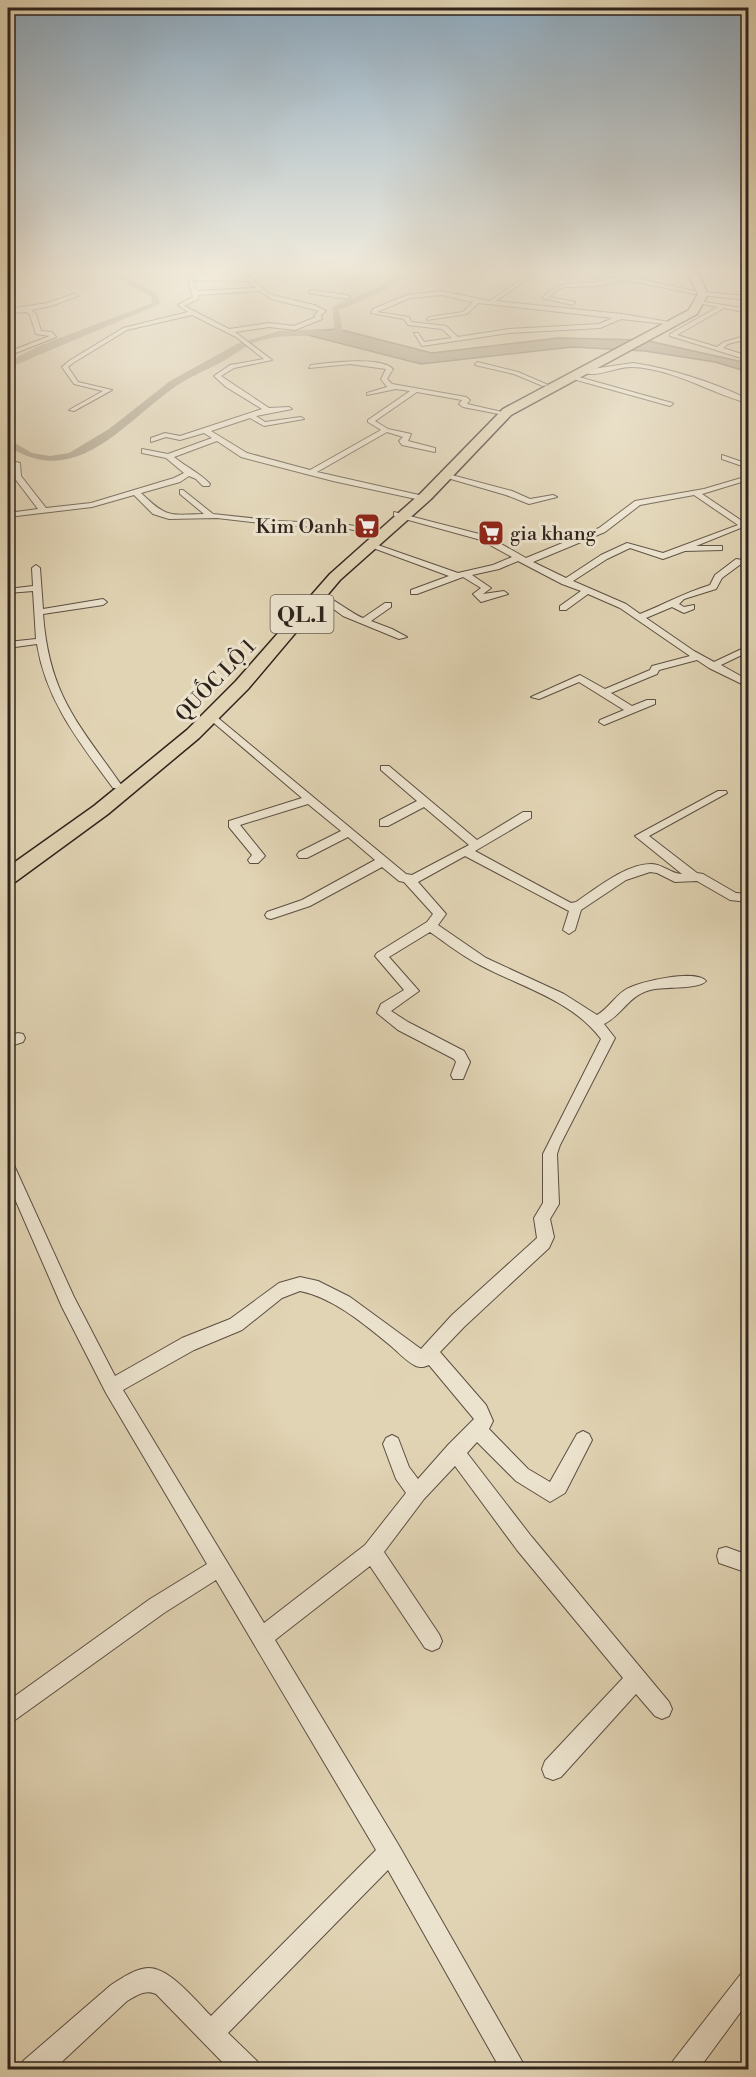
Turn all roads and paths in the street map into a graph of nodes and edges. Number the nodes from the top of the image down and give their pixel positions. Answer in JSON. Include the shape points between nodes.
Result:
{"nodes":[{"id":1,"x":67,"y":371,"type":"edge"},
{"id":2,"x":224,"y":371,"type":"edge"},
{"id":3,"x":389,"y":371,"type":"edge"},
{"id":4,"x":507,"y":371,"type":"edge"},
{"id":5,"x":574,"y":371,"type":"edge"},
{"id":6,"x":581,"y":371,"type":"edge"},
{"id":7,"x":602,"y":371,"type":"edge"},
{"id":8,"x":663,"y":371,"type":"edge"},
{"id":9,"x":576,"y":374,"type":"junction"},
{"id":10,"x":545,"y":385,"type":"junction"},
{"id":11,"x":246,"y":387,"type":"dead end"},
{"id":12,"x":395,"y":387,"type":"junction"},
{"id":13,"x":415,"y":391,"type":"junction"},
{"id":14,"x":237,"y":392,"type":"junction"},
{"id":15,"x":369,"y":394,"type":"dead end"},
{"id":16,"x":748,"y":401,"type":"edge"},
{"id":17,"x":670,"y":405,"type":"dead end"},
{"id":18,"x":289,"y":409,"type":"dead end"},
{"id":19,"x":72,"y":410,"type":"dead end"},
{"id":20,"x":267,"y":410,"type":"junction"},
{"id":21,"x":499,"y":412,"type":"junction"},
{"id":22,"x":250,"y":416,"type":"junction"},
{"id":23,"x":301,"y":419,"type":"dead end"},
{"id":24,"x":207,"y":429,"type":"junction"},
{"id":25,"x":386,"y":430,"type":"junction"},
{"id":26,"x":220,"y":438,"type":"junction"},
{"id":27,"x":154,"y":441,"type":"dead end"},
{"id":28,"x":145,"y":450,"type":"dead end"},
{"id":29,"x":432,"y":450,"type":"dead end"},
{"id":30,"x":170,"y":456,"type":"junction"},
{"id":31,"x":725,"y":457,"type":"dead end"},
{"id":32,"x":8,"y":462,"type":"edge"},
{"id":33,"x":748,"y":466,"type":"edge"},
{"id":34,"x":189,"y":473,"type":"junction"},
{"id":35,"x":311,"y":473,"type":"junction"},
{"id":36,"x":447,"y":476,"type":"junction"},
{"id":37,"x":748,"y":478,"type":"edge"},
{"id":38,"x":206,"y":483,"type":"dead end"},
{"id":39,"x":183,"y":492,"type":"dead end"},
{"id":40,"x":136,"y":493,"type":"junction"},
{"id":41,"x":696,"y":493,"type":"junction"},
{"id":42,"x":416,"y":497,"type":"junction"},
{"id":43,"x":553,"y":497,"type":"dead end"},
{"id":44,"x":43,"y":510,"type":"junction"},
{"id":45,"x":400,"y":514,"type":"junction"},
{"id":46,"x":8,"y":515,"type":"edge"},
{"id":47,"x":211,"y":516,"type":"junction"},
{"id":48,"x":372,"y":539,"type":"junction"},
{"id":49,"x":682,"y":548,"type":"junction"},
{"id":50,"x":719,"y":549,"type":"dead end"},
{"id":51,"x":522,"y":560,"type":"junction"},
{"id":52,"x":748,"y":563,"type":"edge"},
{"id":53,"x":36,"y":568,"type":"dead end"},
{"id":54,"x":462,"y":575,"type":"junction"},
{"id":55,"x":565,"y":582,"type":"junction"},
{"id":56,"x":37,"y":588,"type":"junction"},
{"id":57,"x":587,"y":590,"type":"junction"},
{"id":58,"x":8,"y":591,"type":"edge"},
{"id":59,"x":414,"y":592,"type":"dead end"},
{"id":60,"x":319,"y":594,"type":"junction"},
{"id":61,"x":504,"y":594,"type":"dead end"},
{"id":62,"x":103,"y":602,"type":"dead end"},
{"id":63,"x":673,"y":604,"type":"junction"},
{"id":64,"x":388,"y":605,"type":"dead end"},
{"id":65,"x":563,"y":608,"type":"dead end"},
{"id":66,"x":691,"y":608,"type":"dead end"},
{"id":67,"x":38,"y":612,"type":"junction"},
{"id":68,"x":639,"y":617,"type":"junction"},
{"id":69,"x":365,"y":621,"type":"junction"},
{"id":70,"x":402,"y":637,"type":"dead end"},
{"id":71,"x":42,"y":641,"type":"junction"},
{"id":72,"x":8,"y":645,"type":"edge"},
{"id":73,"x":748,"y":649,"type":"edge"},
{"id":74,"x":697,"y":657,"type":"junction"},
{"id":75,"x":712,"y":666,"type":"junction"},
{"id":76,"x":748,"y":684,"type":"edge"},
{"id":77,"x":604,"y":693,"type":"junction"},
{"id":78,"x":536,"y":697,"type":"dead end"},
{"id":79,"x":651,"y":702,"type":"dead end"},
{"id":80,"x":631,"y":710,"type":"junction"},
{"id":81,"x":212,"y":716,"type":"junction"},
{"id":82,"x":604,"y":722,"type":"dead end"},
{"id":83,"x":385,"y":768,"type":"dead end"},
{"id":84,"x":117,"y":786,"type":"junction"},
{"id":85,"x":723,"y":793,"type":"dead end"},
{"id":86,"x":311,"y":799,"type":"junction"},
{"id":87,"x":426,"y":801,"type":"junction"},
{"id":88,"x":527,"y":815,"type":"dead end"},
{"id":89,"x":384,"y":823,"type":"dead end"},
{"id":90,"x":349,"y":832,"type":"junction"},
{"id":91,"x":476,"y":845,"type":"junction"},
{"id":92,"x":465,"y":852,"type":"junction"},
{"id":93,"x":303,"y":855,"type":"dead end"},
{"id":94,"x":254,"y":860,"type":"dead end"},
{"id":95,"x":383,"y":861,"type":"junction"},
{"id":96,"x":8,"y":867,"type":"edge"},
{"id":97,"x":693,"y":876,"type":"junction"},
{"id":98,"x":8,"y":877,"type":"edge"},
{"id":99,"x":409,"y":880,"type":"junction"},
{"id":100,"x":748,"y":898,"type":"edge"},
{"id":101,"x":576,"y":907,"type":"junction"},
{"id":102,"x":271,"y":915,"type":"dead end"},
{"id":103,"x":430,"y":925,"type":"junction"},
{"id":104,"x":569,"y":930,"type":"dead end"},
{"id":105,"x":700,"y":981,"type":"dead end"},
{"id":106,"x":596,"y":1021,"type":"junction"},
{"id":107,"x":458,"y":1074,"type":"dead end"},
{"id":108,"x":8,"y":1167,"type":"edge"},
{"id":109,"x":429,"y":1352,"type":"junction"},
{"id":110,"x":112,"y":1387,"type":"junction"},
{"id":111,"x":477,"y":1429,"type":"junction"},
{"id":112,"x":583,"y":1440,"type":"dead end"},
{"id":113,"x":392,"y":1444,"type":"dead end"},
{"id":114,"x":454,"y":1451,"type":"junction"},
{"id":115,"x":418,"y":1493,"type":"junction"},
{"id":116,"x":372,"y":1552,"type":"junction"},
{"id":117,"x":726,"y":1556,"type":"dead end"},
{"id":118,"x":748,"y":1564,"type":"edge"},
{"id":119,"x":219,"y":1567,"type":"junction"},
{"id":120,"x":261,"y":1638,"type":"junction"},
{"id":121,"x":432,"y":1641,"type":"dead end"},
{"id":122,"x":636,"y":1679,"type":"junction"},
{"id":123,"x":662,"y":1709,"type":"dead end"},
{"id":124,"x":8,"y":1713,"type":"edge"},
{"id":125,"x":553,"y":1769,"type":"dead end"},
{"id":126,"x":390,"y":1852,"type":"junction"},
{"id":127,"x":748,"y":1983,"type":"edge"},
{"id":128,"x":213,"y":2032,"type":"junction"},
{"id":129,"x":32,"y":2070,"type":"edge"},
{"id":130,"x":248,"y":2070,"type":"edge"},
{"id":131,"x":515,"y":2070,"type":"edge"},
{"id":132,"x":682,"y":2070,"type":"edge"}],
"edges":[{"from":1,"to":19,"type":"street","via":[[76,383],[109,390]]},
{"from":2,"to":14,"type":"street","via":[[217,375]]},
{"from":3,"to":12,"type":"street","via":[[384,379]]},
{"from":4,"to":10,"type":"street"},
{"from":5,"to":10,"type":"highway","name":"QUỐC LỘ 1","number":"QL.1"},
{"from":6,"to":9,"type":"highway","name":"QUỐC LỘ 1","number":"QL.1"},
{"from":7,"to":9,"type":"street"},
{"from":8,"to":16,"type":"street"},
{"from":9,"to":17,"type":"street"},
{"from":9,"to":36,"type":"highway","name":"QUỐC LỘ 1","number":"QL.1","via":[[507,412]]},
{"from":10,"to":21,"type":"highway","name":"QUỐC LỘ 1","number":"QL.1"},
{"from":11,"to":14,"type":"street"},
{"from":12,"to":13,"type":"street"},
{"from":12,"to":15,"type":"street"},
{"from":13,"to":21,"type":"street","via":[[464,398],[465,406]]},
{"from":13,"to":25,"type":"street","via":[[370,420]]},
{"from":14,"to":20,"type":"street"},
{"from":18,"to":20,"type":"street"},
{"from":20,"to":22,"type":"street"},
{"from":21,"to":42,"type":"highway","name":"QUỐC LỘ 1","number":"QL.1"},
{"from":22,"to":23,"type":"street","via":[[264,424]]},
{"from":22,"to":24,"type":"street"},
{"from":24,"to":26,"type":"street"},
{"from":24,"to":27,"type":"street","via":[[180,438],[165,435]]},
{"from":25,"to":29,"type":"street","via":[[408,436],[405,443]]},
{"from":25,"to":35,"type":"street"},
{"from":26,"to":30,"type":"street"},
{"from":26,"to":35,"type":"street","via":[[241,453]]},
{"from":28,"to":30,"type":"street"},
{"from":30,"to":34,"type":"street"},
{"from":31,"to":33,"type":"street"},
{"from":32,"to":44,"type":"street","via":[[17,465],[16,474]]},
{"from":34,"to":38,"type":"street"},
{"from":34,"to":40,"type":"street"},
{"from":35,"to":42,"type":"street"},
{"from":36,"to":43,"type":"street","via":[[529,502]]},
{"from":36,"to":45,"type":"highway","name":"QUỐC LỘ 1","number":"QL.1"},
{"from":37,"to":41,"type":"street"},
{"from":39,"to":47,"type":"street"},
{"from":40,"to":44,"type":"street","via":[[92,505]]},
{"from":40,"to":47,"type":"street","via":[[163,515]]},
{"from":41,"to":49,"type":"street","via":[[744,525]]},
{"from":41,"to":51,"type":"street","via":[[638,503],[602,530]]},
{"from":42,"to":45,"type":"highway","name":"QUỐC LỘ 1","number":"QL.1"},
{"from":44,"to":46,"type":"street"},
{"from":45,"to":48,"type":"highway","name":"QUỐC LỘ 1","number":"QL.1"},
{"from":45,"to":51,"type":"street","via":[[484,538]]},
{"from":47,"to":48,"type":"street","via":[[343,526]]},
{"from":48,"to":54,"type":"street"},
{"from":48,"to":60,"type":"highway","name":"QUỐC LỘ 1","number":"QL.1"},
{"from":48,"to":84,"type":"highway","name":"QUỐC LỘ 1","number":"QL.1","via":[[327,576],[204,711]]},
{"from":49,"to":50,"type":"street"},
{"from":49,"to":55,"type":"street","via":[[661,556],[630,545]]},
{"from":51,"to":54,"type":"street"},
{"from":51,"to":55,"type":"street"},
{"from":52,"to":63,"type":"street","via":[[739,561],[713,587],[681,597]]},
{"from":53,"to":56,"type":"street"},
{"from":54,"to":59,"type":"street"},
{"from":54,"to":61,"type":"street","via":[[487,588],[477,594],[480,598]]},
{"from":55,"to":57,"type":"street"},
{"from":56,"to":58,"type":"street"},
{"from":56,"to":67,"type":"street"},
{"from":57,"to":65,"type":"street"},
{"from":57,"to":68,"type":"street"},
{"from":60,"to":69,"type":"street","via":[[348,615]]},
{"from":60,"to":81,"type":"highway","name":"QUỐC LỘ 1","number":"QL.1"},
{"from":62,"to":67,"type":"street"},
{"from":63,"to":66,"type":"street","via":[[684,610]]},
{"from":63,"to":68,"type":"street"},
{"from":64,"to":69,"type":"street"},
{"from":67,"to":71,"type":"street"},
{"from":68,"to":74,"type":"street"},
{"from":69,"to":70,"type":"street"},
{"from":71,"to":72,"type":"street"},
{"from":71,"to":84,"type":"street","via":[[56,692]]},
{"from":73,"to":75,"type":"street"},
{"from":74,"to":75,"type":"street"},
{"from":74,"to":77,"type":"street","via":[[655,668],[654,672]]},
{"from":75,"to":76,"type":"street"},
{"from":77,"to":78,"type":"street","via":[[579,678]]},
{"from":77,"to":80,"type":"street"},
{"from":79,"to":80,"type":"street"},
{"from":80,"to":82,"type":"street"},
{"from":81,"to":86,"type":"street"},
{"from":81,"to":98,"type":"highway","name":"QUỐC LỘ 1","number":"QL.1","via":[[111,802]]},
{"from":83,"to":87,"type":"street"},
{"from":84,"to":96,"type":"highway","name":"QUỐC LỘ 1","number":"QL.1"},
{"from":85,"to":97,"type":"street","via":[[641,836]]},
{"from":86,"to":90,"type":"street"},
{"from":86,"to":94,"type":"street","via":[[233,824],[259,856]]},
{"from":87,"to":89,"type":"street"},
{"from":87,"to":91,"type":"street"},
{"from":88,"to":91,"type":"street"},
{"from":90,"to":93,"type":"street"},
{"from":90,"to":95,"type":"street"},
{"from":91,"to":92,"type":"street"},
{"from":92,"to":99,"type":"street"},
{"from":92,"to":101,"type":"street","via":[[548,897]]},
{"from":95,"to":99,"type":"street"},
{"from":95,"to":102,"type":"street","via":[[306,903]]},
{"from":97,"to":100,"type":"street","via":[[734,897]]},
{"from":97,"to":101,"type":"street","via":[[675,878],[660,869],[649,868],[627,874]]},
{"from":99,"to":103,"type":"street","via":[[440,914]]},
{"from":101,"to":104,"type":"street"},
{"from":103,"to":106,"type":"street","via":[[478,959],[550,992]]},
{"from":103,"to":107,"type":"street","via":[[381,956],[412,991],[384,1013],[459,1055],[463,1062]]},
{"from":105,"to":106,"type":"street","via":[[643,987],[622,998]]},
{"from":106,"to":109,"type":"street","via":[[608,1038],[550,1154],[551,1204],[542,1218],[546,1237],[543,1243]]},
{"from":108,"to":110,"type":"street","via":[[68,1302]]},
{"from":109,"to":110,"type":"street","via":[[419,1359],[390,1333],[350,1307],[309,1285],[294,1284],[235,1325],[189,1343]]},
{"from":109,"to":111,"type":"street","via":[[480,1411],[484,1422]]},
{"from":110,"to":119,"type":"street"},
{"from":111,"to":112,"type":"street","via":[[522,1474],[550,1493],[559,1487]]},
{"from":111,"to":114,"type":"street"},
{"from":113,"to":115,"type":"street","via":[[402,1473]]},
{"from":114,"to":115,"type":"street"},
{"from":114,"to":122,"type":"street"},
{"from":115,"to":116,"type":"street"},
{"from":116,"to":120,"type":"street"},
{"from":116,"to":121,"type":"street"},
{"from":117,"to":118,"type":"street"},
{"from":119,"to":120,"type":"street"},
{"from":119,"to":124,"type":"street"},
{"from":120,"to":126,"type":"street"},
{"from":122,"to":123,"type":"street"},
{"from":122,"to":125,"type":"street"},
{"from":126,"to":128,"type":"street"},
{"from":126,"to":131,"type":"street"},
{"from":127,"to":132,"type":"street"},
{"from":128,"to":129,"type":"street","via":[[164,1986],[148,1979],[110,2001]]},
{"from":128,"to":130,"type":"street"}]}
